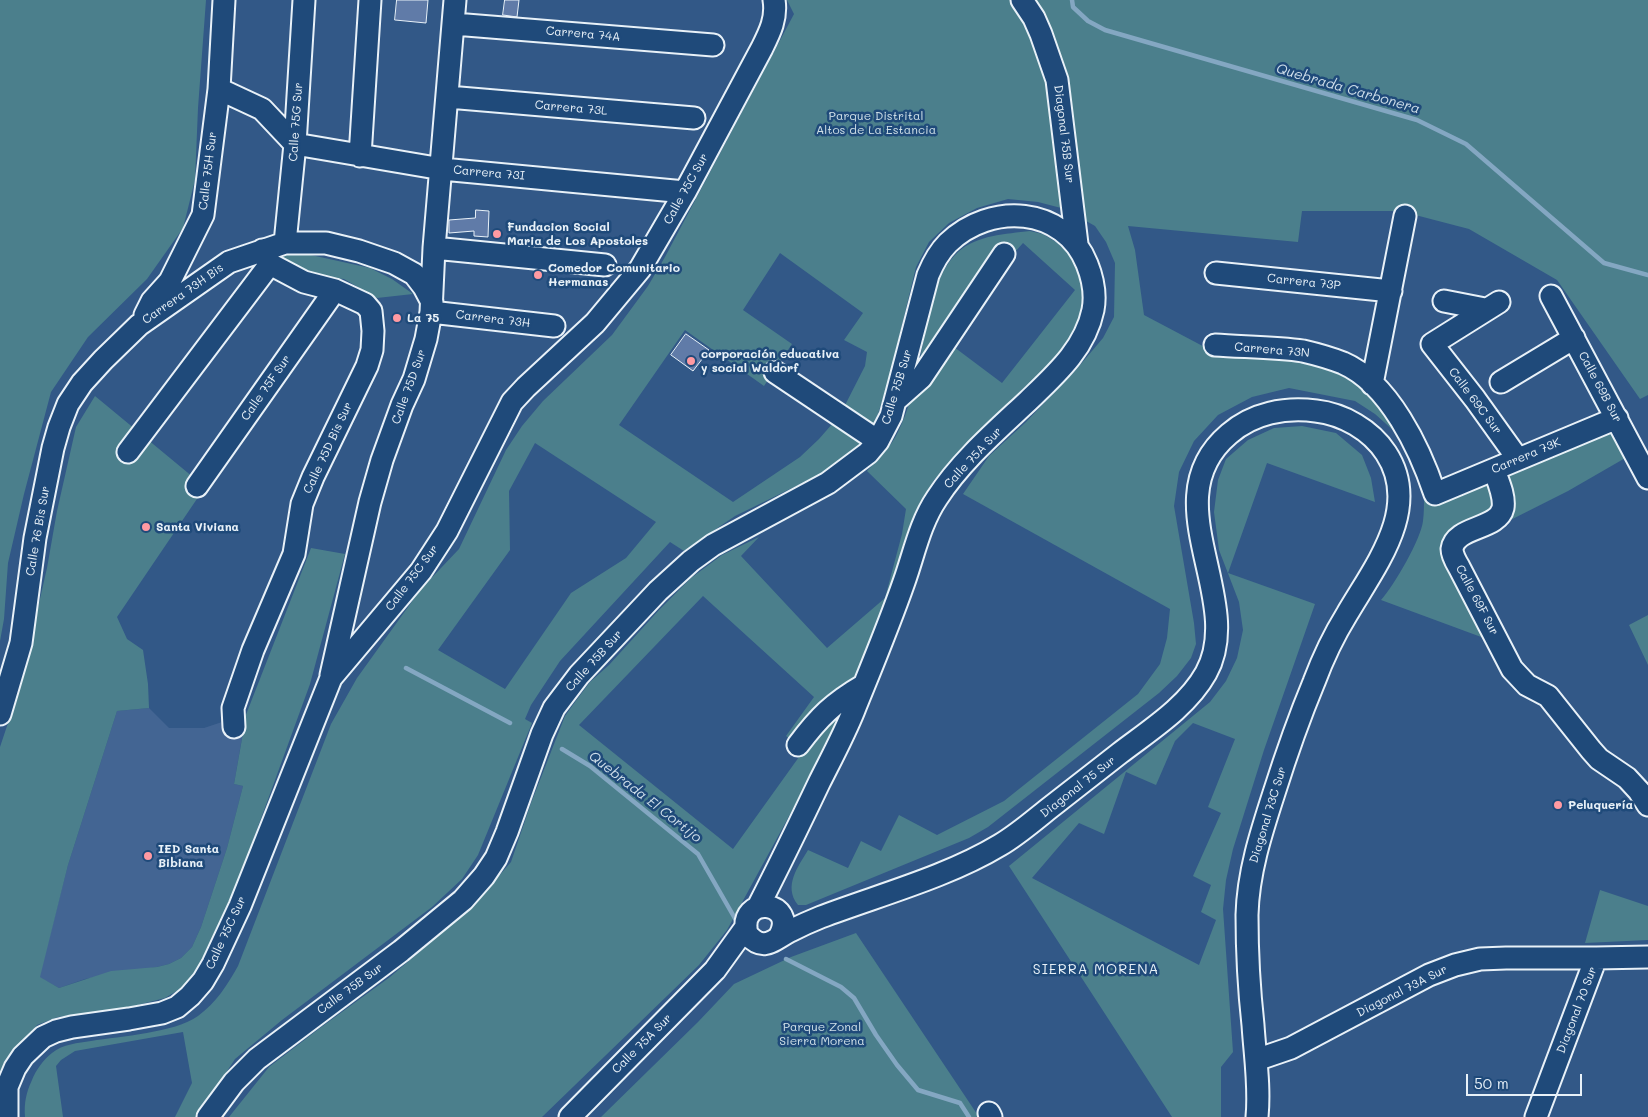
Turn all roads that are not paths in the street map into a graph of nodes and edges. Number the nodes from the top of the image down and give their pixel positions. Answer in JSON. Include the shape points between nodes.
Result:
{"nodes":[{"id":1,"x":224,"y":0,"type":"edge"},
{"id":2,"x":304,"y":0,"type":"edge"},
{"id":3,"x":370,"y":0,"type":"edge"},
{"id":4,"x":456,"y":0,"type":"edge"},
{"id":5,"x":774,"y":0,"type":"edge"},
{"id":6,"x":1022,"y":0,"type":"edge"},
{"id":7,"x":454,"y":24,"type":"junction"},
{"id":8,"x":713,"y":45,"type":"dead end"},
{"id":9,"x":219,"y":89,"type":"junction"},
{"id":10,"x":448,"y":97,"type":"junction"},
{"id":11,"x":694,"y":118,"type":"dead end"},
{"id":12,"x":295,"y":144,"type":"junction"},
{"id":13,"x":360,"y":156,"type":"junction"},
{"id":14,"x":442,"y":169,"type":"junction"},
{"id":15,"x":685,"y":192,"type":"junction"},
{"id":16,"x":1405,"y":216,"type":"dead end"},
{"id":17,"x":285,"y":243,"type":"junction"},
{"id":18,"x":1077,"y":244,"type":"junction"},
{"id":19,"x":434,"y":248,"type":"junction"},
{"id":20,"x":1004,"y":254,"type":"dead end"},
{"id":21,"x":266,"y":257,"type":"junction"},
{"id":22,"x":605,"y":265,"type":"dead end"},
{"id":23,"x":1216,"y":273,"type":"dead end"},
{"id":24,"x":335,"y":290,"type":"junction"},
{"id":25,"x":1391,"y":291,"type":"junction"},
{"id":26,"x":1551,"y":296,"type":"dead end"},
{"id":27,"x":1444,"y":300,"type":"dead end"},
{"id":28,"x":432,"y":307,"type":"junction"},
{"id":29,"x":139,"y":325,"type":"junction"},
{"id":30,"x":554,"y":326,"type":"dead end"},
{"id":31,"x":1574,"y":338,"type":"junction"},
{"id":32,"x":1215,"y":345,"type":"dead end"},
{"id":33,"x":102,"y":360,"type":"joint"},
{"id":34,"x":775,"y":372,"type":"dead end"},
{"id":35,"x":1501,"y":382,"type":"dead end"},
{"id":36,"x":1372,"y":384,"type":"junction"},
{"id":37,"x":895,"y":401,"type":"junction"},
{"id":38,"x":1617,"y":418,"type":"junction"},
{"id":39,"x":878,"y":441,"type":"junction"},
{"id":40,"x":128,"y":452,"type":"dead end"},
{"id":41,"x":1420,"y":455,"type":"junction"},
{"id":42,"x":1518,"y":459,"type":"junction"},
{"id":43,"x":1393,"y":467,"type":"junction"},
{"id":44,"x":1494,"y":470,"type":"junction"},
{"id":45,"x":1648,"y":478,"type":"edge"},
{"id":46,"x":197,"y":486,"type":"dead end"},
{"id":47,"x":1435,"y":494,"type":"joint"},
{"id":48,"x":330,"y":678,"type":"junction"},
{"id":49,"x":864,"y":685,"type":"junction"},
{"id":50,"x":0,"y":714,"type":"edge"},
{"id":51,"x":234,"y":727,"type":"dead end"},
{"id":52,"x":798,"y":745,"type":"dead end"},
{"id":53,"x":1648,"y":805,"type":"edge"},
{"id":54,"x":772,"y":923,"type":"junction"},
{"id":55,"x":1648,"y":957,"type":"edge"},
{"id":56,"x":1596,"y":958,"type":"junction"},
{"id":57,"x":715,"y":970,"type":"junction"},
{"id":58,"x":1256,"y":1060,"type":"junction"},
{"id":59,"x":7,"y":1117,"type":"edge"},
{"id":60,"x":208,"y":1117,"type":"edge"},
{"id":61,"x":570,"y":1117,"type":"edge"},
{"id":62,"x":1257,"y":1117,"type":"edge"},
{"id":63,"x":1536,"y":1117,"type":"edge"}],
"edges":[{"from":1,"to":9,"type":"street","name":"Calle 75H Sur"},
{"from":2,"to":12,"type":"street","name":"Calle 75G Sur"},
{"from":3,"to":13,"type":"street"},
{"from":4,"to":7,"type":"street","name":"Calle 75D Sur"},
{"from":5,"to":15,"type":"street","name":"Calle 75C Sur","via":[[773,24],[762,48]]},
{"from":6,"to":18,"type":"street","name":"Diagonal 75B Sur","via":[[1042,34],[1057,80]]},
{"from":7,"to":8,"type":"street","name":"Carrera 74A"},
{"from":7,"to":10,"type":"street","name":"Calle 75D Sur"},
{"from":9,"to":12,"type":"street","via":[[262,109]]},
{"from":9,"to":29,"type":"street","name":"Calle 75H Sur","via":[[203,215],[170,281],[152,301]]},
{"from":10,"to":11,"type":"street","name":"Carrera 73L"},
{"from":10,"to":14,"type":"street","name":"Calle 75D Sur"},
{"from":12,"to":13,"type":"street","name":"Carrera 73I"},
{"from":12,"to":17,"type":"street","name":"Calle 75G Sur"},
{"from":13,"to":14,"type":"street","name":"Carrera 73I"},
{"from":14,"to":15,"type":"street","name":"Carrera 73I"},
{"from":14,"to":19,"type":"street","name":"Calle 75D Sur"},
{"from":15,"to":48,"type":"street","name":"Calle 75C Sur","via":[[640,269],[619,296],[596,323],[512,402],[434,551]]},
{"from":16,"to":25,"type":"street"},
{"from":17,"to":21,"type":"street","name":"Carrera 73H Bis"},
{"from":17,"to":28,"type":"street","name":"Carrera 73H Bis","via":[[326,243],[394,263],[414,274],[424,287]]},
{"from":18,"to":37,"type":"street","name":"Calle 75B Sur","via":[[1050,222],[1025,216],[991,219],[947,244],[933,264],[924,288]]},
{"from":18,"to":49,"type":"street","name":"Calle 75A Sur","via":[[1095,290],[1083,340],[1050,379],[963,465],[936,499],[922,527]]},
{"from":19,"to":22,"type":"street"},
{"from":19,"to":28,"type":"street","name":"Calle 75D Sur"},
{"from":20,"to":37,"type":"street","via":[[921,378]]},
{"from":21,"to":24,"type":"street","via":[[304,282]]},
{"from":21,"to":29,"type":"street","name":"Carrera 73H Bis","via":[[229,262]]},
{"from":21,"to":40,"type":"street"},
{"from":23,"to":25,"type":"street","name":"Carrera 73P"},
{"from":24,"to":46,"type":"street","name":"Calle 75F Sur"},
{"from":24,"to":51,"type":"street","name":"Calle 75D Bis Sur","via":[[365,304],[371,311],[372,350],[302,504],[294,554],[253,650],[233,708]]},
{"from":25,"to":36,"type":"street"},
{"from":26,"to":31,"type":"street","name":"Calle 69B Sur"},
{"from":27,"to":42,"type":"street","name":"Calle 69C Sur","via":[[1492,305],[1432,344]]},
{"from":28,"to":30,"type":"street","name":"Carrera 73H"},
{"from":28,"to":48,"type":"street","name":"Calle 75D Sur","via":[[421,360],[382,460],[370,502]]},
{"from":29,"to":33,"type":"street","name":"Carrera 73H Bis"},
{"from":31,"to":35,"type":"street"},
{"from":31,"to":38,"type":"street","name":"Calle 69B Sur"},
{"from":32,"to":36,"type":"street","name":"Carrera 73N","via":[[1301,351],[1322,356],[1344,363]]},
{"from":33,"to":50,"type":"street","name":"Calle 76 Bis Sur","via":[[68,404],[57,434],[35,538],[21,643]]},
{"from":34,"to":39,"type":"street"},
{"from":36,"to":41,"type":"street","name":"Carrera 73N","via":[[1396,413]]},
{"from":37,"to":39,"type":"street","name":"Calle 75B Sur"},
{"from":38,"to":42,"type":"street","name":"Carrera 73K"},
{"from":38,"to":45,"type":"street","name":"Calle 69B Sur"},
{"from":39,"to":60,"type":"street","name":"Calle 75B Sur","via":[[828,484],[713,545],[658,591],[579,675],[554,708],[507,832],[484,876],[462,900],[415,940],[258,1059],[234,1082]]},
{"from":41,"to":43,"type":"street"},
{"from":41,"to":47,"type":"street","name":"Carrera 73N"},
{"from":42,"to":44,"type":"street","name":"Carrera 73K"},
{"from":43,"to":54,"type":"street","name":"Diagonal 75 Sur","via":[[1386,451],[1354,422],[1322,411],[1288,410],[1265,414],[1248,421],[1226,437],[1211,454],[1200,476],[1197,499],[1215,613],[1214,653],[1208,671],[1185,700],[1024,829],[984,855],[818,918]]},
{"from":43,"to":58,"type":"street","name":"Diagonal 73C Sur","via":[[1400,488],[1397,520],[1344,617],[1314,682],[1287,752],[1256,849],[1247,918]]},
{"from":44,"to":47,"type":"street","name":"Carrera 73K"},
{"from":44,"to":53,"type":"street","name":"Calle 69F Sur","via":[[1503,510],[1492,522],[1459,537],[1454,543],[1453,555],[1512,669],[1527,685],[1548,696],[1600,759],[1627,778]]},
{"from":48,"to":59,"type":"street","name":"Calle 75C Sur","via":[[240,906],[203,981],[177,1007],[56,1031],[43,1037],[15,1068],[7,1087]]},
{"from":49,"to":52,"type":"street","via":[[828,709]]},
{"from":49,"to":54,"type":"street","name":"Calle 75A Sur","via":[[779,865]]},
{"from":54,"to":57,"type":"street","name":"Calle 75A Sur","via":[[741,953]]},
{"from":54,"to":57,"type":"street","name":"Calle 75A Sur","via":[[748,915],[746,927]]},
{"from":55,"to":56,"type":"street","name":"Diagonal 73A Sur"},
{"from":56,"to":58,"type":"street","name":"Diagonal 73A Sur","via":[[1489,958],[1455,965],[1429,975],[1291,1048]]},
{"from":56,"to":63,"type":"street","name":"Diagonal 70 Sur"},
{"from":57,"to":61,"type":"street","name":"Calle 75A Sur"},
{"from":58,"to":62,"type":"street","name":"Diagonal 73C Sur"}]}
